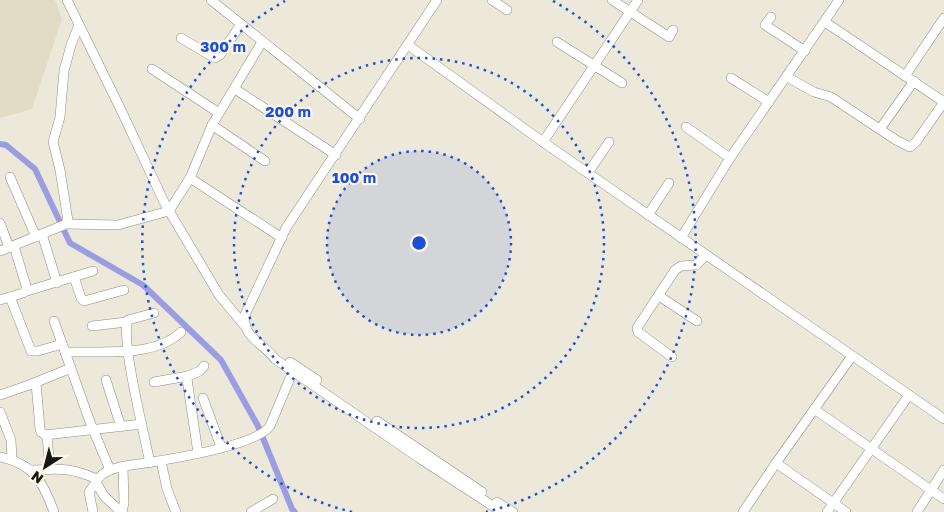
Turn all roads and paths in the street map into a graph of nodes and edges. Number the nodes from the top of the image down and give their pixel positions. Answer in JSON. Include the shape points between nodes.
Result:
{"nodes":[{"id":1,"x":67,"y":0,"type":"edge"},
{"id":2,"x":211,"y":0,"type":"edge"},
{"id":3,"x":437,"y":0,"type":"edge"},
{"id":4,"x":492,"y":0,"type":"edge"},
{"id":5,"x":612,"y":0,"type":"edge"},
{"id":6,"x":638,"y":0,"type":"edge"},
{"id":7,"x":839,"y":0,"type":"edge"},
{"id":8,"x":507,"y":10,"type":"dead end"},
{"id":9,"x":630,"y":12,"type":"junction"},
{"id":10,"x":770,"y":17,"type":"dead end"},
{"id":11,"x":944,"y":18,"type":"edge"},
{"id":12,"x":825,"y":22,"type":"junction"},
{"id":13,"x":241,"y":24,"type":"junction"},
{"id":14,"x":79,"y":25,"type":"junction"},
{"id":15,"x":673,"y":30,"type":"dead end"},
{"id":16,"x":181,"y":38,"type":"dead end"},
{"id":17,"x":262,"y":42,"type":"junction"},
{"id":18,"x":558,"y":42,"type":"dead end"},
{"id":19,"x":408,"y":45,"type":"junction"},
{"id":20,"x":804,"y":51,"type":"junction"},
{"id":21,"x":595,"y":65,"type":"junction"},
{"id":22,"x":152,"y":69,"type":"dead end"},
{"id":23,"x":906,"y":76,"type":"junction"},
{"id":24,"x":787,"y":77,"type":"junction"},
{"id":25,"x":731,"y":78,"type":"dead end"},
{"id":26,"x":914,"y":81,"type":"junction"},
{"id":27,"x":622,"y":83,"type":"dead end"},
{"id":28,"x":235,"y":89,"type":"junction"},
{"id":29,"x":769,"y":102,"type":"junction"},
{"id":30,"x":944,"y":102,"type":"edge"},
{"id":31,"x":219,"y":113,"type":"junction"},
{"id":32,"x":360,"y":119,"type":"junction"},
{"id":33,"x":212,"y":125,"type":"junction"},
{"id":34,"x":686,"y":128,"type":"dead end"},
{"id":35,"x":880,"y":129,"type":"junction"},
{"id":36,"x":543,"y":142,"type":"junction"},
{"id":37,"x":609,"y":142,"type":"dead end"},
{"id":38,"x":336,"y":155,"type":"junction"},
{"id":39,"x":730,"y":158,"type":"junction"},
{"id":40,"x":265,"y":162,"type":"dead end"},
{"id":41,"x":588,"y":173,"type":"junction"},
{"id":42,"x":10,"y":177,"type":"dead end"},
{"id":43,"x":190,"y":178,"type":"junction"},
{"id":44,"x":669,"y":183,"type":"dead end"},
{"id":45,"x":169,"y":211,"type":"junction"},
{"id":46,"x":648,"y":215,"type":"junction"},
{"id":47,"x":0,"y":223,"type":"edge"},
{"id":48,"x":65,"y":224,"type":"junction"},
{"id":49,"x":39,"y":236,"type":"junction"},
{"id":50,"x":282,"y":238,"type":"junction"},
{"id":51,"x":681,"y":238,"type":"junction"},
{"id":52,"x":12,"y":246,"type":"junction"},
{"id":53,"x":0,"y":251,"type":"edge"},
{"id":54,"x":706,"y":255,"type":"junction"},
{"id":55,"x":93,"y":271,"type":"dead end"},
{"id":56,"x":74,"y":277,"type":"junction"},
{"id":57,"x":57,"y":282,"type":"junction"},
{"id":58,"x":124,"y":290,"type":"dead end"},
{"id":59,"x":26,"y":291,"type":"junction"},
{"id":60,"x":659,"y":296,"type":"junction"},
{"id":61,"x":10,"y":297,"type":"junction"},
{"id":62,"x":0,"y":300,"type":"edge"},
{"id":63,"x":154,"y":313,"type":"dead end"},
{"id":64,"x":54,"y":321,"type":"dead end"},
{"id":65,"x":697,"y":321,"type":"dead end"},
{"id":66,"x":127,"y":322,"type":"junction"},
{"id":67,"x":92,"y":326,"type":"dead end"},
{"id":68,"x":245,"y":326,"type":"junction"},
{"id":69,"x":181,"y":332,"type":"dead end"},
{"id":70,"x":64,"y":348,"type":"junction"},
{"id":71,"x":128,"y":351,"type":"junction"},
{"id":72,"x":270,"y":352,"type":"junction"},
{"id":73,"x":852,"y":356,"type":"junction"},
{"id":74,"x":672,"y":357,"type":"dead end"},
{"id":75,"x":204,"y":366,"type":"dead end"},
{"id":76,"x":71,"y":368,"type":"junction"},
{"id":77,"x":293,"y":371,"type":"junction"},
{"id":78,"x":188,"y":376,"type":"junction"},
{"id":79,"x":106,"y":380,"type":"dead end"},
{"id":80,"x":154,"y":382,"type":"dead end"},
{"id":81,"x":36,"y":383,"type":"junction"},
{"id":82,"x":0,"y":395,"type":"edge"},
{"id":83,"x":909,"y":395,"type":"junction"},
{"id":84,"x":203,"y":398,"type":"dead end"},
{"id":85,"x":814,"y":409,"type":"junction"},
{"id":86,"x":1,"y":416,"type":"edge"},
{"id":87,"x":944,"y":419,"type":"edge"},
{"id":88,"x":142,"y":424,"type":"junction"},
{"id":89,"x":120,"y":427,"type":"junction"},
{"id":90,"x":93,"y":430,"type":"junction"},
{"id":91,"x":45,"y":435,"type":"junction"},
{"id":92,"x":221,"y":447,"type":"junction"},
{"id":93,"x":870,"y":449,"type":"junction"},
{"id":94,"x":198,"y":453,"type":"junction"},
{"id":95,"x":0,"y":457,"type":"edge"},
{"id":96,"x":12,"y":459,"type":"junction"},
{"id":97,"x":160,"y":461,"type":"junction"},
{"id":98,"x":150,"y":462,"type":"junction"},
{"id":99,"x":776,"y":463,"type":"junction"},
{"id":100,"x":124,"y":467,"type":"junction"},
{"id":101,"x":50,"y":469,"type":"junction"},
{"id":102,"x":31,"y":470,"type":"junction"},
{"id":103,"x":110,"y":470,"type":"junction"},
{"id":104,"x":944,"y":470,"type":"edge"},
{"id":105,"x":97,"y":480,"type":"junction"},
{"id":106,"x":931,"y":490,"type":"junction"},
{"id":107,"x":273,"y":499,"type":"dead end"},
{"id":108,"x":944,"y":499,"type":"edge"},
{"id":109,"x":832,"y":504,"type":"junction"},
{"id":110,"x":54,"y":512,"type":"edge"},
{"id":111,"x":93,"y":512,"type":"edge"},
{"id":112,"x":122,"y":512,"type":"edge"},
{"id":113,"x":176,"y":512,"type":"edge"},
{"id":114,"x":251,"y":512,"type":"edge"},
{"id":115,"x":502,"y":512,"type":"edge"},
{"id":116,"x":513,"y":512,"type":"edge"},
{"id":117,"x":743,"y":512,"type":"edge"},
{"id":118,"x":826,"y":512,"type":"edge"},
{"id":119,"x":846,"y":512,"type":"edge"},
{"id":120,"x":917,"y":512,"type":"edge"}],
"edges":[{"from":1,"to":14,"type":"street"},
{"from":2,"to":13,"type":"street"},
{"from":3,"to":19,"type":"street"},
{"from":4,"to":8,"type":"street"},
{"from":5,"to":9,"type":"street"},
{"from":6,"to":9,"type":"street"},
{"from":7,"to":12,"type":"street"},
{"from":9,"to":15,"type":"street","via":[[669,37]]},
{"from":9,"to":21,"type":"street"},
{"from":10,"to":20,"type":"street","via":[[765,24]]},
{"from":11,"to":23,"type":"street"},
{"from":12,"to":20,"type":"street"},
{"from":12,"to":23,"type":"street"},
{"from":13,"to":16,"type":"street","via":[[215,58]]},
{"from":13,"to":17,"type":"street"},
{"from":14,"to":45,"type":"street"},
{"from":14,"to":48,"type":"street","via":[[64,71],[60,117],[53,142],[61,174],[67,217]]},
{"from":17,"to":28,"type":"street"},
{"from":17,"to":32,"type":"street"},
{"from":18,"to":21,"type":"street"},
{"from":19,"to":32,"type":"street"},
{"from":19,"to":36,"type":"street"},
{"from":20,"to":24,"type":"street"},
{"from":21,"to":27,"type":"street"},
{"from":21,"to":36,"type":"street"},
{"from":22,"to":31,"type":"street"},
{"from":23,"to":26,"type":"street"},
{"from":24,"to":29,"type":"street"},
{"from":24,"to":35,"type":"street","via":[[831,97]]},
{"from":25,"to":29,"type":"street"},
{"from":26,"to":30,"type":"street"},
{"from":26,"to":35,"type":"street"},
{"from":28,"to":31,"type":"street"},
{"from":28,"to":38,"type":"street"},
{"from":29,"to":39,"type":"street"},
{"from":30,"to":35,"type":"street","via":[[913,146],[906,146]]},
{"from":31,"to":33,"type":"street"},
{"from":32,"to":38,"type":"street"},
{"from":33,"to":40,"type":"street"},
{"from":33,"to":43,"type":"street"},
{"from":34,"to":39,"type":"street"},
{"from":36,"to":41,"type":"street"},
{"from":37,"to":41,"type":"street"},
{"from":38,"to":50,"type":"street"},
{"from":39,"to":51,"type":"street"},
{"from":41,"to":46,"type":"street"},
{"from":42,"to":49,"type":"street"},
{"from":43,"to":45,"type":"street"},
{"from":43,"to":50,"type":"street"},
{"from":44,"to":46,"type":"street"},
{"from":45,"to":48,"type":"street","via":[[118,226]]},
{"from":45,"to":68,"type":"street","via":[[218,295]]},
{"from":46,"to":51,"type":"street"},
{"from":47,"to":52,"type":"street"},
{"from":48,"to":49,"type":"street"},
{"from":49,"to":52,"type":"street"},
{"from":49,"to":57,"type":"street"},
{"from":50,"to":68,"type":"street","via":[[245,315]]},
{"from":51,"to":54,"type":"street"},
{"from":52,"to":53,"type":"street"},
{"from":52,"to":59,"type":"street"},
{"from":54,"to":60,"type":"street","via":[[696,265],[678,267]]},
{"from":54,"to":73,"type":"street"},
{"from":55,"to":56,"type":"street"},
{"from":56,"to":57,"type":"street"},
{"from":56,"to":58,"type":"street","via":[[84,301]]},
{"from":57,"to":59,"type":"street"},
{"from":59,"to":61,"type":"street"},
{"from":60,"to":65,"type":"street"},
{"from":60,"to":74,"type":"street","via":[[637,330]]},
{"from":61,"to":62,"type":"street"},
{"from":61,"to":70,"type":"street","via":[[32,351]]},
{"from":63,"to":66,"type":"street"},
{"from":64,"to":70,"type":"street"},
{"from":66,"to":67,"type":"street"},
{"from":66,"to":71,"type":"street"},
{"from":68,"to":72,"type":"street","via":[[254,339]]},
{"from":69,"to":71,"type":"street","via":[[153,348]]},
{"from":70,"to":71,"type":"street"},
{"from":70,"to":76,"type":"street"},
{"from":71,"to":88,"type":"street"},
{"from":72,"to":77,"type":"street"},
{"from":72,"to":116,"type":"street","via":[[278,354]]},
{"from":73,"to":83,"type":"street"},
{"from":73,"to":85,"type":"street"},
{"from":75,"to":78,"type":"street"},
{"from":76,"to":81,"type":"street"},
{"from":76,"to":90,"type":"street"},
{"from":77,"to":92,"type":"street","via":[[270,426],[254,437]]},
{"from":77,"to":115,"type":"street"},
{"from":78,"to":80,"type":"street"},
{"from":78,"to":94,"type":"street"},
{"from":79,"to":89,"type":"street"},
{"from":81,"to":82,"type":"street"},
{"from":81,"to":91,"type":"street","via":[[40,429]]},
{"from":83,"to":87,"type":"street"},
{"from":83,"to":93,"type":"street"},
{"from":84,"to":92,"type":"street"},
{"from":85,"to":93,"type":"street"},
{"from":85,"to":99,"type":"street"},
{"from":86,"to":96,"type":"street","via":[[11,440]]},
{"from":88,"to":89,"type":"street"},
{"from":88,"to":98,"type":"street"},
{"from":89,"to":90,"type":"street"},
{"from":90,"to":91,"type":"street"},
{"from":90,"to":103,"type":"street"},
{"from":91,"to":101,"type":"street"},
{"from":92,"to":94,"type":"street"},
{"from":93,"to":106,"type":"street"},
{"from":93,"to":109,"type":"street"},
{"from":94,"to":97,"type":"street"},
{"from":95,"to":96,"type":"street"},
{"from":96,"to":102,"type":"street"},
{"from":97,"to":98,"type":"street"},
{"from":97,"to":113,"type":"street"},
{"from":98,"to":100,"type":"street"},
{"from":99,"to":109,"type":"street"},
{"from":99,"to":117,"type":"street"},
{"from":100,"to":103,"type":"street"},
{"from":100,"to":112,"type":"street"},
{"from":101,"to":102,"type":"street"},
{"from":101,"to":105,"type":"street","via":[[74,470]]},
{"from":102,"to":110,"type":"street","via":[[46,490]]},
{"from":103,"to":105,"type":"street"},
{"from":104,"to":106,"type":"street"},
{"from":105,"to":111,"type":"street","via":[[89,492]]},
{"from":105,"to":112,"type":"street","via":[[104,496]]},
{"from":106,"to":108,"type":"street"},
{"from":106,"to":120,"type":"street"},
{"from":107,"to":114,"type":"street"},
{"from":109,"to":118,"type":"street"},
{"from":109,"to":119,"type":"street"}]}
